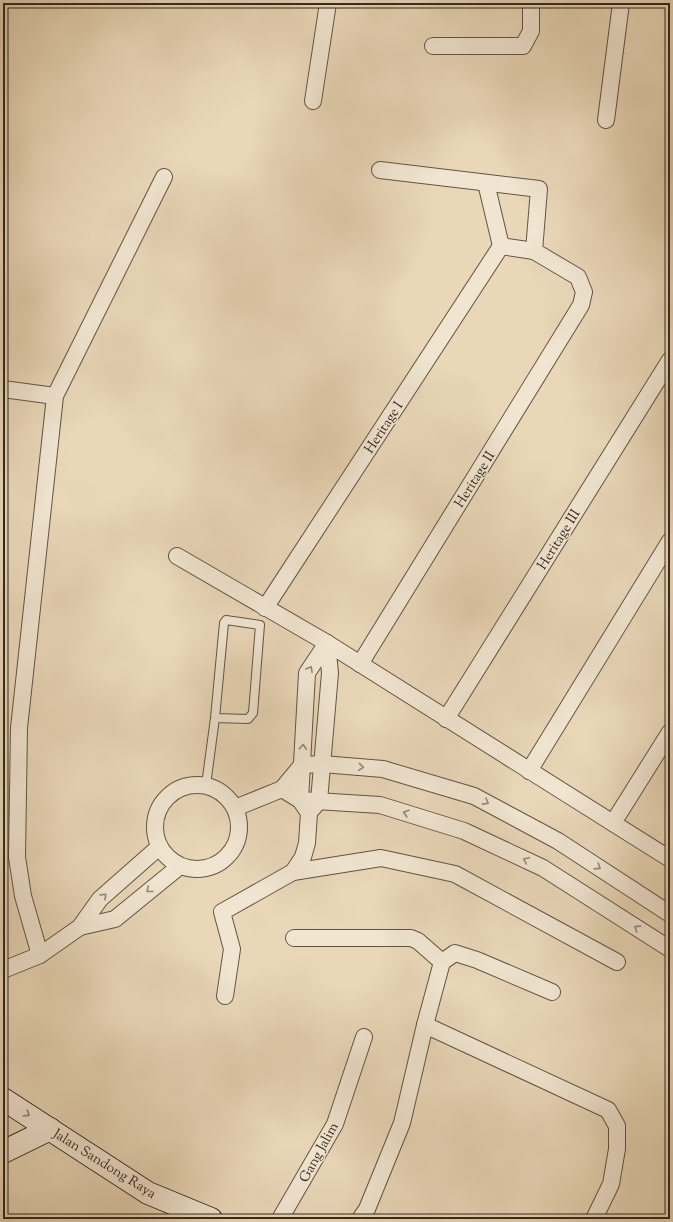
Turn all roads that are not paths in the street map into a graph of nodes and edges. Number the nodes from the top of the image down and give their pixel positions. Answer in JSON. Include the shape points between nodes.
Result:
{"nodes":[{"id":1,"x":328,"y":3,"type":"edge"},
{"id":2,"x":531,"y":3,"type":"edge"},
{"id":3,"x":621,"y":3,"type":"edge"},
{"id":4,"x":433,"y":46,"type":"dead end"},
{"id":5,"x":313,"y":101,"type":"dead end"},
{"id":6,"x":606,"y":120,"type":"dead end"},
{"id":7,"x":380,"y":170,"type":"dead end"},
{"id":8,"x":164,"y":177,"type":"dead end"},
{"id":9,"x":486,"y":183,"type":"junction"},
{"id":10,"x":501,"y":246,"type":"junction"},
{"id":11,"x":534,"y":252,"type":"junction"},
{"id":12,"x":670,"y":360,"type":"edge"},
{"id":13,"x":3,"y":389,"type":"edge"},
{"id":14,"x":55,"y":396,"type":"junction"},
{"id":15,"x":670,"y":541,"type":"edge"},
{"id":16,"x":177,"y":556,"type":"dead end"},
{"id":17,"x":265,"y":608,"type":"junction"},
{"id":18,"x":327,"y":644,"type":"junction"},
{"id":19,"x":360,"y":664,"type":"junction"},
{"id":20,"x":215,"y":718,"type":"junction"},
{"id":21,"x":446,"y":719,"type":"junction"},
{"id":22,"x":670,"y":732,"type":"edge"},
{"id":23,"x":322,"y":764,"type":"junction"},
{"id":24,"x":302,"y":765,"type":"junction"},
{"id":25,"x":529,"y":771,"type":"junction"},
{"id":26,"x":206,"y":785,"type":"junction"},
{"id":27,"x":282,"y":789,"type":"junction"},
{"id":28,"x":300,"y":800,"type":"junction"},
{"id":29,"x":314,"y":807,"type":"junction"},
{"id":30,"x":235,"y":808,"type":"junction"},
{"id":31,"x":613,"y":823,"type":"junction"},
{"id":32,"x":160,"y":847,"type":"junction"},
{"id":33,"x":670,"y":859,"type":"edge"},
{"id":34,"x":180,"y":866,"type":"junction"},
{"id":35,"x":293,"y":872,"type":"junction"},
{"id":36,"x":670,"y":914,"type":"edge"},
{"id":37,"x":80,"y":927,"type":"junction"},
{"id":38,"x":294,"y":938,"type":"dead end"},
{"id":39,"x":670,"y":949,"type":"edge"},
{"id":40,"x":40,"y":955,"type":"junction"},
{"id":41,"x":442,"y":962,"type":"junction"},
{"id":42,"x":617,"y":962,"type":"dead end"},
{"id":43,"x":3,"y":970,"type":"edge"},
{"id":44,"x":552,"y":992,"type":"dead end"},
{"id":45,"x":225,"y":996,"type":"dead end"},
{"id":46,"x":425,"y":1025,"type":"junction"},
{"id":47,"x":364,"y":1037,"type":"dead end"},
{"id":48,"x":3,"y":1099,"type":"edge"},
{"id":49,"x":50,"y":1129,"type":"junction"},
{"id":50,"x":3,"y":1152,"type":"edge"},
{"id":51,"x":211,"y":1219,"type":"edge"},
{"id":52,"x":280,"y":1219,"type":"edge"},
{"id":53,"x":360,"y":1219,"type":"edge"},
{"id":54,"x":594,"y":1219,"type":"edge"}],
"edges":[{"from":1,"to":5,"type":"street"},
{"from":2,"to":4,"type":"street","via":[[531,31],[523,46]]},
{"from":3,"to":6,"type":"street"},
{"from":7,"to":9,"type":"street"},
{"from":8,"to":14,"type":"street"},
{"from":9,"to":10,"type":"street"},
{"from":9,"to":11,"type":"street","via":[[539,189]]},
{"from":10,"to":11,"type":"street"},
{"from":10,"to":17,"type":"street","name":"Heritage I"},
{"from":11,"to":19,"type":"street","name":"Heritage II","via":[[578,277],[584,292],[581,305]]},
{"from":12,"to":21,"type":"street","name":"Heritage III"},
{"from":13,"to":14,"type":"street"},
{"from":14,"to":40,"type":"street","via":[[19,728],[17,857],[23,896]]},
{"from":15,"to":25,"type":"street"},
{"from":16,"to":17,"type":"street"},
{"from":17,"to":18,"type":"street"},
{"from":18,"to":19,"type":"street"},
{"from":18,"to":23,"type":"street","via":[[330,673]]},
{"from":24,"to":18,"type":"street","one_way":true,"via":[[307,673]]},
{"from":19,"to":21,"type":"street"},
{"from":20,"to":20,"type":"lane","via":[[224,623],[226,620],[260,625],[253,713],[248,719]]},
{"from":20,"to":26,"type":"lane"},
{"from":21,"to":25,"type":"street"},
{"from":22,"to":31,"type":"street"},
{"from":23,"to":24,"type":"street"},
{"from":23,"to":29,"type":"street"},
{"from":23,"to":36,"type":"street","one_way":true,"via":[[383,769],[474,796],[558,841]]},
{"from":24,"to":27,"type":"street"},
{"from":24,"to":28,"type":"street"},
{"from":25,"to":31,"type":"street"},
{"from":26,"to":30,"type":"street","via":[[223,794]]},
{"from":26,"to":32,"type":"street","via":[[187,785],[170,794],[158,810],[155,828]]},
{"from":27,"to":28,"type":"street"},
{"from":27,"to":30,"type":"street"},
{"from":28,"to":29,"type":"street"},
{"from":29,"to":35,"type":"street","via":[[303,857]]},
{"from":39,"to":29,"type":"street","one_way":true,"via":[[543,868],[464,831],[380,805]]},
{"from":30,"to":34,"type":"street","via":[[239,828],[233,848],[219,863],[200,869]]},
{"from":31,"to":33,"type":"street"},
{"from":32,"to":34,"type":"street","via":[[168,858]]},
{"from":37,"to":32,"type":"street","one_way":true,"via":[[100,899]]},
{"from":34,"to":37,"type":"street","one_way":true,"via":[[115,919]]},
{"from":35,"to":42,"type":"street","via":[[381,858],[455,874]]},
{"from":35,"to":45,"type":"street","via":[[222,912],[232,949]]},
{"from":37,"to":40,"type":"street"},
{"from":38,"to":41,"type":"street","via":[[411,938]]},
{"from":40,"to":43,"type":"street"},
{"from":41,"to":44,"type":"street","via":[[456,954],[477,960]]},
{"from":41,"to":46,"type":"street"},
{"from":46,"to":53,"type":"street","via":[[402,1123],[367,1209]]},
{"from":46,"to":54,"type":"street","via":[[608,1110],[617,1126],[617,1149],[610,1184]]},
{"from":47,"to":52,"type":"street","name":"Gang Jalim","via":[[335,1124]]},
{"from":48,"to":49,"type":"street","name":"Jalan Sandong Raya","one_way":true},
{"from":49,"to":50,"type":"street"},
{"from":49,"to":51,"type":"street","name":"Jalan Sandong Raya","via":[[148,1193]]}]}
